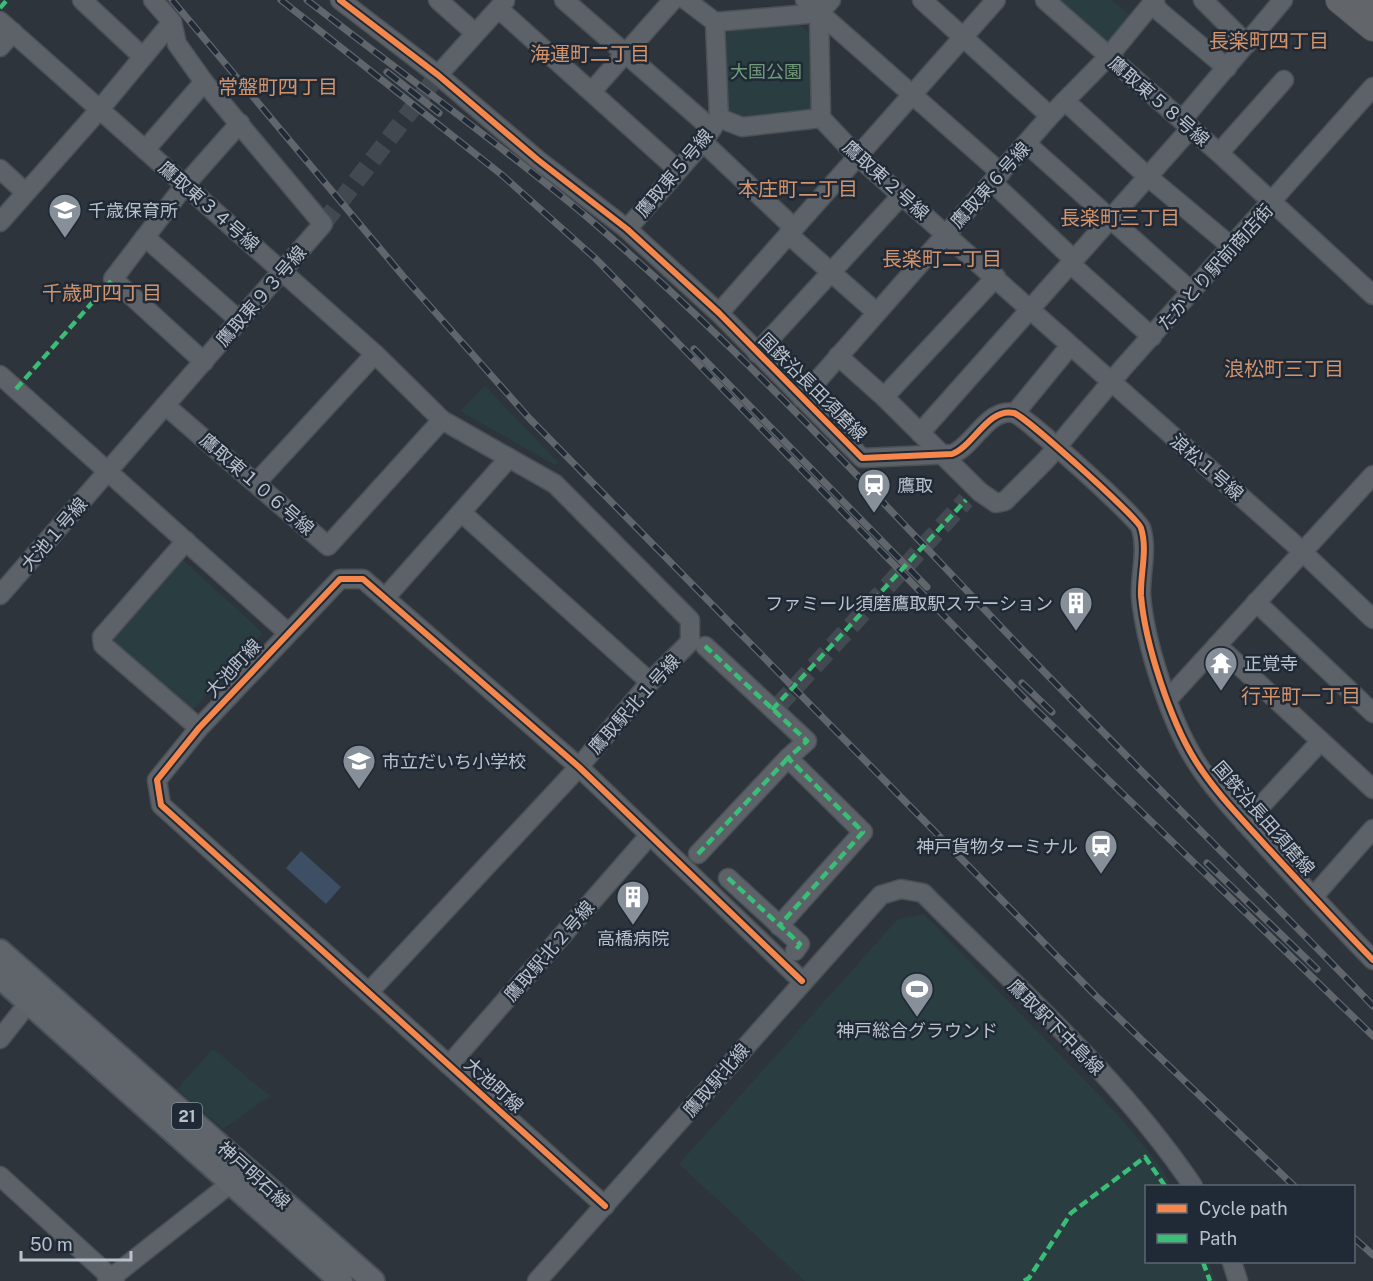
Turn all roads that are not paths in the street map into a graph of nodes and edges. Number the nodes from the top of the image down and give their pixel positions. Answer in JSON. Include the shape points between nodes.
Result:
{"nodes":[{"id":1,"x":82,"y":0,"type":"edge"},
{"id":2,"x":153,"y":0,"type":"edge"},
{"id":3,"x":340,"y":0,"type":"edge"},
{"id":4,"x":438,"y":0,"type":"edge"},
{"id":5,"x":564,"y":0,"type":"edge"},
{"id":6,"x":673,"y":0,"type":"edge"},
{"id":7,"x":686,"y":0,"type":"edge"},
{"id":8,"x":805,"y":0,"type":"edge"},
{"id":9,"x":922,"y":0,"type":"edge"},
{"id":10,"x":996,"y":0,"type":"edge"},
{"id":11,"x":1046,"y":0,"type":"edge"},
{"id":12,"x":1203,"y":0,"type":"edge"},
{"id":13,"x":1283,"y":0,"type":"edge"},
{"id":14,"x":1339,"y":0,"type":"edge"},
{"id":15,"x":1368,"y":0,"type":"edge"},
{"id":16,"x":1154,"y":1,"type":"edge"},
{"id":17,"x":1373,"y":4,"type":"edge"},
{"id":18,"x":503,"y":5,"type":"edge"},
{"id":19,"x":825,"y":7,"type":"edge"},
{"id":20,"x":172,"y":22,"type":"junction"},
{"id":21,"x":715,"y":22,"type":"junction"},
{"id":22,"x":6,"y":27,"type":"edge"},
{"id":23,"x":1373,"y":28,"type":"edge"},
{"id":24,"x":475,"y":33,"type":"junction"},
{"id":25,"x":963,"y":37,"type":"junction"},
{"id":26,"x":1247,"y":44,"type":"junction"},
{"id":27,"x":0,"y":47,"type":"edge"},
{"id":28,"x":626,"y":52,"type":"junction"},
{"id":29,"x":143,"y":57,"type":"junction"},
{"id":30,"x":1108,"y":57,"type":"junction"},
{"id":31,"x":1227,"y":68,"type":"junction"},
{"id":32,"x":438,"y":75,"type":"junction"},
{"id":33,"x":1284,"y":80,"type":"dead end"},
{"id":34,"x":204,"y":82,"type":"junction"},
{"id":35,"x":1373,"y":87,"type":"edge"},
{"id":36,"x":592,"y":91,"type":"junction"},
{"id":37,"x":912,"y":93,"type":"junction"},
{"id":38,"x":1065,"y":101,"type":"junction"},
{"id":39,"x":100,"y":109,"type":"junction"},
{"id":40,"x":1050,"y":116,"type":"junction"},
{"id":41,"x":821,"y":118,"type":"junction"},
{"id":42,"x":240,"y":123,"type":"junction"},
{"id":43,"x":1186,"y":124,"type":"junction"},
{"id":44,"x":711,"y":130,"type":"junction"},
{"id":45,"x":1027,"y":144,"type":"junction"},
{"id":46,"x":146,"y":150,"type":"junction"},
{"id":47,"x":1219,"y":153,"type":"junction"},
{"id":48,"x":856,"y":155,"type":"junction"},
{"id":49,"x":0,"y":169,"type":"edge"},
{"id":50,"x":678,"y":170,"type":"junction"},
{"id":51,"x":1147,"y":176,"type":"junction"},
{"id":52,"x":997,"y":178,"type":"junction"},
{"id":53,"x":184,"y":185,"type":"junction"},
{"id":54,"x":26,"y":192,"type":"junction"},
{"id":55,"x":902,"y":195,"type":"junction"},
{"id":56,"x":1272,"y":203,"type":"junction"},
{"id":57,"x":1111,"y":218,"type":"junction"},
{"id":58,"x":0,"y":222,"type":"edge"},
{"id":59,"x":627,"y":229,"type":"junction"},
{"id":60,"x":791,"y":231,"type":"junction"},
{"id":61,"x":946,"y":234,"type":"junction"},
{"id":62,"x":145,"y":237,"type":"junction"},
{"id":63,"x":1232,"y":247,"type":"junction"},
{"id":64,"x":1073,"y":264,"type":"junction"},
{"id":65,"x":282,"y":270,"type":"junction"},
{"id":66,"x":827,"y":276,"type":"junction"},
{"id":67,"x":996,"y":277,"type":"junction"},
{"id":68,"x":1192,"y":292,"type":"junction"},
{"id":69,"x":1373,"y":295,"type":"edge"},
{"id":70,"x":1032,"y":310,"type":"junction"},
{"id":71,"x":876,"y":312,"type":"junction"},
{"id":72,"x":719,"y":314,"type":"junction"},
{"id":73,"x":239,"y":320,"type":"junction"},
{"id":74,"x":1152,"y":337,"type":"junction"},
{"id":75,"x":1070,"y":346,"type":"junction"},
{"id":76,"x":757,"y":353,"type":"junction"},
{"id":77,"x":375,"y":354,"type":"junction"},
{"id":78,"x":837,"y":356,"type":"junction"},
{"id":79,"x":204,"y":362,"type":"junction"},
{"id":80,"x":0,"y":375,"type":"edge"},
{"id":81,"x":1111,"y":382,"type":"junction"},
{"id":82,"x":802,"y":398,"type":"junction"},
{"id":83,"x":884,"y":398,"type":"junction"},
{"id":84,"x":165,"y":406,"type":"junction"},
{"id":85,"x":1015,"y":413,"type":"junction"},
{"id":86,"x":442,"y":420,"type":"junction"},
{"id":87,"x":920,"y":433,"type":"junction"},
{"id":88,"x":1057,"y":447,"type":"junction"},
{"id":89,"x":941,"y":454,"type":"junction"},
{"id":90,"x":509,"y":458,"type":"junction"},
{"id":91,"x":108,"y":472,"type":"junction"},
{"id":92,"x":256,"y":483,"type":"junction"},
{"id":93,"x":1369,"y":487,"type":"edge"},
{"id":94,"x":461,"y":512,"type":"junction"},
{"id":95,"x":186,"y":541,"type":"junction"},
{"id":96,"x":1302,"y":552,"type":"junction"},
{"id":97,"x":0,"y":595,"type":"edge"},
{"id":98,"x":385,"y":598,"type":"junction"},
{"id":99,"x":1256,"y":602,"type":"junction"},
{"id":100,"x":1373,"y":619,"type":"edge"},
{"id":101,"x":287,"y":632,"type":"junction"},
{"id":102,"x":1217,"y":645,"type":"junction"},
{"id":103,"x":705,"y":646,"type":"dead end"},
{"id":104,"x":650,"y":682,"type":"junction"},
{"id":105,"x":1168,"y":699,"type":"junction"},
{"id":106,"x":1373,"y":713,"type":"edge"},
{"id":107,"x":199,"y":728,"type":"junction"},
{"id":108,"x":1321,"y":741,"type":"junction"},
{"id":109,"x":788,"y":758,"type":"junction"},
{"id":110,"x":579,"y":767,"type":"junction"},
{"id":111,"x":1373,"y":789,"type":"edge"},
{"id":112,"x":1245,"y":823,"type":"junction"},
{"id":113,"x":1373,"y":829,"type":"edge"},
{"id":114,"x":649,"y":836,"type":"junction"},
{"id":115,"x":699,"y":854,"type":"dead end"},
{"id":116,"x":728,"y":878,"type":"dead end"},
{"id":117,"x":902,"y":889,"type":"joint"},
{"id":118,"x":1314,"y":897,"type":"junction"},
{"id":119,"x":779,"y":926,"type":"junction"},
{"id":120,"x":0,"y":951,"type":"edge"},
{"id":121,"x":795,"y":951,"type":"dead end"},
{"id":122,"x":1373,"y":960,"type":"edge"},
{"id":123,"x":0,"y":977,"type":"edge"},
{"id":124,"x":802,"y":981,"type":"junction"},
{"id":125,"x":369,"y":992,"type":"junction"},
{"id":126,"x":36,"y":994,"type":"junction"},
{"id":127,"x":0,"y":1039,"type":"edge"},
{"id":128,"x":449,"y":1065,"type":"junction"},
{"id":129,"x":0,"y":1176,"type":"edge"},
{"id":130,"x":240,"y":1176,"type":"junction"},
{"id":131,"x":1192,"y":1185,"type":"edge"},
{"id":132,"x":605,"y":1206,"type":"junction"},
{"id":133,"x":1232,"y":1263,"type":"edge"},
{"id":134,"x":111,"y":1280,"type":"edge"},
{"id":135,"x":341,"y":1281,"type":"edge"},
{"id":136,"x":373,"y":1281,"type":"edge"},
{"id":137,"x":537,"y":1281,"type":"edge"},
{"id":138,"x":1238,"y":1281,"type":"edge"}],
"edges":[{"from":1,"to":29,"type":"street"},
{"from":2,"to":20,"type":"street","name":"鷹取東９３号線"},
{"from":3,"to":32,"type":"street","name":"国鉄沿長田須磨線"},
{"from":4,"to":24,"type":"street"},
{"from":5,"to":28,"type":"street"},
{"from":6,"to":28,"type":"street"},
{"from":7,"to":21,"type":"street"},
{"from":8,"to":19,"type":"street"},
{"from":9,"to":25,"type":"street"},
{"from":10,"to":25,"type":"street"},
{"from":11,"to":30,"type":"street","name":"鷹取東５８号線"},
{"from":12,"to":26,"type":"street"},
{"from":13,"to":26,"type":"street"},
{"from":14,"to":23,"type":"highway"},
{"from":15,"to":17,"type":"highway"},
{"from":16,"to":30,"type":"street","name":"鷹取東６号線"},
{"from":16,"to":31,"type":"street","via":[[1159,11]]},
{"from":18,"to":24,"type":"street"},
{"from":18,"to":36,"type":"street"},
{"from":19,"to":21,"type":"street"},
{"from":19,"to":37,"type":"street"},
{"from":19,"to":41,"type":"street"},
{"from":20,"to":29,"type":"street"},
{"from":20,"to":34,"type":"street","name":"鷹取東９３号線","via":[[177,44]]},
{"from":21,"to":44,"type":"street","name":"鷹取東５号線"},
{"from":22,"to":27,"type":"street"},
{"from":22,"to":39,"type":"street","name":"鷹取東３４号線"},
{"from":24,"to":32,"type":"street"},
{"from":25,"to":37,"type":"street"},
{"from":25,"to":40,"type":"street"},
{"from":26,"to":31,"type":"street"},
{"from":28,"to":36,"type":"street"},
{"from":28,"to":44,"type":"street"},
{"from":29,"to":39,"type":"street"},
{"from":30,"to":38,"type":"street","name":"鷹取東６号線"},
{"from":30,"to":43,"type":"street","name":"鷹取東５８号線"},
{"from":31,"to":43,"type":"street"},
{"from":32,"to":59,"type":"street","name":"国鉄沿長田須磨線"},
{"from":33,"to":47,"type":"street"},
{"from":34,"to":42,"type":"street","name":"鷹取東９３号線"},
{"from":34,"to":46,"type":"street"},
{"from":35,"to":56,"type":"street","name":"たかとり駅前商店街"},
{"from":36,"to":50,"type":"street"},
{"from":37,"to":48,"type":"street"},
{"from":37,"to":52,"type":"street"},
{"from":38,"to":40,"type":"street","name":"鷹取東６号線"},
{"from":38,"to":51,"type":"street"},
{"from":39,"to":46,"type":"street","name":"鷹取東３４号線"},
{"from":39,"to":54,"type":"street"},
{"from":40,"to":45,"type":"street","name":"鷹取東６号線"},
{"from":41,"to":44,"type":"street"},
{"from":41,"to":48,"type":"street","name":"鷹取東２号線"},
{"from":42,"to":53,"type":"street"},
{"from":42,"to":65,"type":"street","name":"鷹取東９３号線","via":[[323,224]]},
{"from":43,"to":47,"type":"street","name":"鷹取東５８号線"},
{"from":43,"to":51,"type":"street"},
{"from":44,"to":50,"type":"street","name":"鷹取東５号線"},
{"from":44,"to":60,"type":"street"},
{"from":45,"to":52,"type":"street","name":"鷹取東６号線"},
{"from":45,"to":57,"type":"street"},
{"from":46,"to":53,"type":"street","name":"鷹取東３４号線"},
{"from":47,"to":56,"type":"street","name":"鷹取東５８号線"},
{"from":48,"to":55,"type":"street","name":"鷹取東２号線"},
{"from":48,"to":60,"type":"street"},
{"from":49,"to":54,"type":"street"},
{"from":50,"to":59,"type":"street","name":"鷹取東５号線"},
{"from":51,"to":57,"type":"street"},
{"from":51,"to":63,"type":"street"},
{"from":52,"to":61,"type":"street","name":"鷹取東６号線"},
{"from":52,"to":64,"type":"street","via":[[1071,257]]},
{"from":53,"to":62,"type":"street"},
{"from":53,"to":65,"type":"street","name":"鷹取東３４号線"},
{"from":54,"to":58,"type":"street"},
{"from":55,"to":61,"type":"street","name":"鷹取東２号線"},
{"from":55,"to":66,"type":"street"},
{"from":56,"to":63,"type":"street","name":"たかとり駅前商店街"},
{"from":56,"to":69,"type":"street","name":"鷹取東５８号線"},
{"from":57,"to":64,"type":"street"},
{"from":57,"to":68,"type":"street"},
{"from":59,"to":72,"type":"street","name":"国鉄沿長田須磨線"},
{"from":60,"to":66,"type":"street"},
{"from":60,"to":72,"type":"street"},
{"from":61,"to":67,"type":"street","name":"鷹取東２号線"},
{"from":61,"to":71,"type":"street","name":"鷹取東６号線"},
{"from":62,"to":73,"type":"street"},
{"from":62,"to":79,"type":"street","via":[[113,279]]},
{"from":63,"to":68,"type":"street","name":"たかとり駅前商店街"},
{"from":64,"to":70,"type":"street"},
{"from":64,"to":74,"type":"street"},
{"from":65,"to":73,"type":"street","name":"鷹取東９３号線"},
{"from":65,"to":77,"type":"street","name":"鷹取東３４号線"},
{"from":66,"to":71,"type":"street"},
{"from":66,"to":76,"type":"street"},
{"from":67,"to":70,"type":"street","name":"鷹取東２号線"},
{"from":67,"to":83,"type":"street"},
{"from":68,"to":74,"type":"street","name":"たかとり駅前商店街"},
{"from":70,"to":75,"type":"street","name":"鷹取東２号線"},
{"from":70,"to":87,"type":"street"},
{"from":71,"to":78,"type":"street","name":"鷹取東６号線"},
{"from":72,"to":76,"type":"street","name":"国鉄沿長田須磨線"},
{"from":73,"to":79,"type":"street","name":"鷹取東９３号線"},
{"from":74,"to":81,"type":"street","name":"たかとり駅前商店街"},
{"from":75,"to":81,"type":"street","name":"鷹取東２号線"},
{"from":75,"to":85,"type":"street"},
{"from":76,"to":82,"type":"street","name":"国鉄沿長田須磨線"},
{"from":77,"to":86,"type":"street","name":"鷹取東３４号線"},
{"from":77,"to":92,"type":"street"},
{"from":78,"to":82,"type":"street","name":"鷹取東６号線"},
{"from":78,"to":83,"type":"street"},
{"from":79,"to":84,"type":"street","name":"鷹取東９３号線"},
{"from":80,"to":91,"type":"street"},
{"from":81,"to":88,"type":"street","name":"たかとり駅前商店街"},
{"from":81,"to":96,"type":"street","name":"浪松１号線"},
{"from":82,"to":89,"type":"street","name":"国鉄沿長田須磨線","via":[[862,458]]},
{"from":83,"to":87,"type":"street"},
{"from":84,"to":91,"type":"street","name":"鷹取東９３号線"},
{"from":84,"to":92,"type":"street","name":"鷹取東１０６号線"},
{"from":85,"to":88,"type":"street","name":"国鉄沿長田須磨線"},
{"from":85,"to":89,"type":"street","name":"国鉄沿長田須磨線","via":[[1002,413],[992,419],[961,451]]},
{"from":86,"to":90,"type":"street","name":"鷹取駅北１号線"},
{"from":86,"to":92,"type":"street","name":"鷹取東１０６号線","via":[[328,546]]},
{"from":87,"to":89,"type":"street"},
{"from":88,"to":89,"type":"street","via":[[1005,501],[996,502]]},
{"from":88,"to":105,"type":"street","name":"国鉄沿長田須磨線","via":[[1138,521],[1143,540],[1141,596],[1153,656]]},
{"from":90,"to":94,"type":"street"},
{"from":90,"to":104,"type":"street","name":"鷹取駅北１号線","via":[[555,484],[690,620],[690,642]]},
{"from":91,"to":95,"type":"street"},
{"from":91,"to":97,"type":"street","name":"大池１号線"},
{"from":93,"to":96,"type":"street"},
{"from":94,"to":98,"type":"street"},
{"from":94,"to":104,"type":"street"},
{"from":95,"to":101,"type":"street"},
{"from":95,"to":107,"type":"street","via":[[102,637],[103,645]]},
{"from":96,"to":99,"type":"street"},
{"from":96,"to":100,"type":"street","name":"浪松１号線"},
{"from":98,"to":101,"type":"street","name":"大池町線","via":[[363,579],[340,579]]},
{"from":98,"to":110,"type":"street","name":"大池町線"},
{"from":99,"to":102,"type":"street"},
{"from":99,"to":106,"type":"street"},
{"from":101,"to":107,"type":"street","name":"大池町線"},
{"from":102,"to":105,"type":"street"},
{"from":102,"to":108,"type":"street"},
{"from":103,"to":109,"type":"street","via":[[807,741]]},
{"from":104,"to":110,"type":"street","name":"鷹取駅北１号線"},
{"from":105,"to":112,"type":"street","name":"国鉄沿長田須磨線","via":[[1194,758],[1216,791]]},
{"from":107,"to":125,"type":"street","name":"大池町線","via":[[157,780],[161,805]]},
{"from":108,"to":111,"type":"street"},
{"from":108,"to":112,"type":"street"},
{"from":109,"to":115,"type":"street"},
{"from":109,"to":119,"type":"street","via":[[863,832]]},
{"from":110,"to":114,"type":"street","name":"大池町線"},
{"from":110,"to":125,"type":"street","name":"鷹取駅北１号線"},
{"from":112,"to":118,"type":"street","name":"国鉄沿長田須磨線"},
{"from":113,"to":118,"type":"street"},
{"from":114,"to":124,"type":"street","name":"大池町線"},
{"from":114,"to":128,"type":"street","name":"鷹取駅北２号線"},
{"from":116,"to":119,"type":"street"},
{"from":117,"to":124,"type":"street","name":"鷹取駅北線","via":[[881,895]]},
{"from":117,"to":131,"type":"street","name":"鷹取駅下中島線","via":[[923,893],[1116,1086]]},
{"from":118,"to":122,"type":"street","name":"国鉄沿長田須磨線"},
{"from":119,"to":121,"type":"street","via":[[800,944]]},
{"from":120,"to":126,"type":"main road","name":"神戸明石線","number":"21"},
{"from":123,"to":126,"type":"main road","name":"神戸明石線","number":"21"},
{"from":124,"to":132,"type":"street","name":"鷹取駅北線"},
{"from":125,"to":128,"type":"street","name":"大池町線"},
{"from":126,"to":127,"type":"street"},
{"from":126,"to":130,"type":"main road","name":"神戸明石線","number":"21"},
{"from":128,"to":132,"type":"street","name":"大池町線"},
{"from":129,"to":134,"type":"street"},
{"from":130,"to":134,"type":"street"},
{"from":130,"to":135,"type":"main road","name":"神戸明石線","number":"21"},
{"from":130,"to":136,"type":"main road","name":"神戸明石線","number":"21"},
{"from":132,"to":137,"type":"street","name":"鷹取駅北線"},
{"from":133,"to":138,"type":"street"}]}
